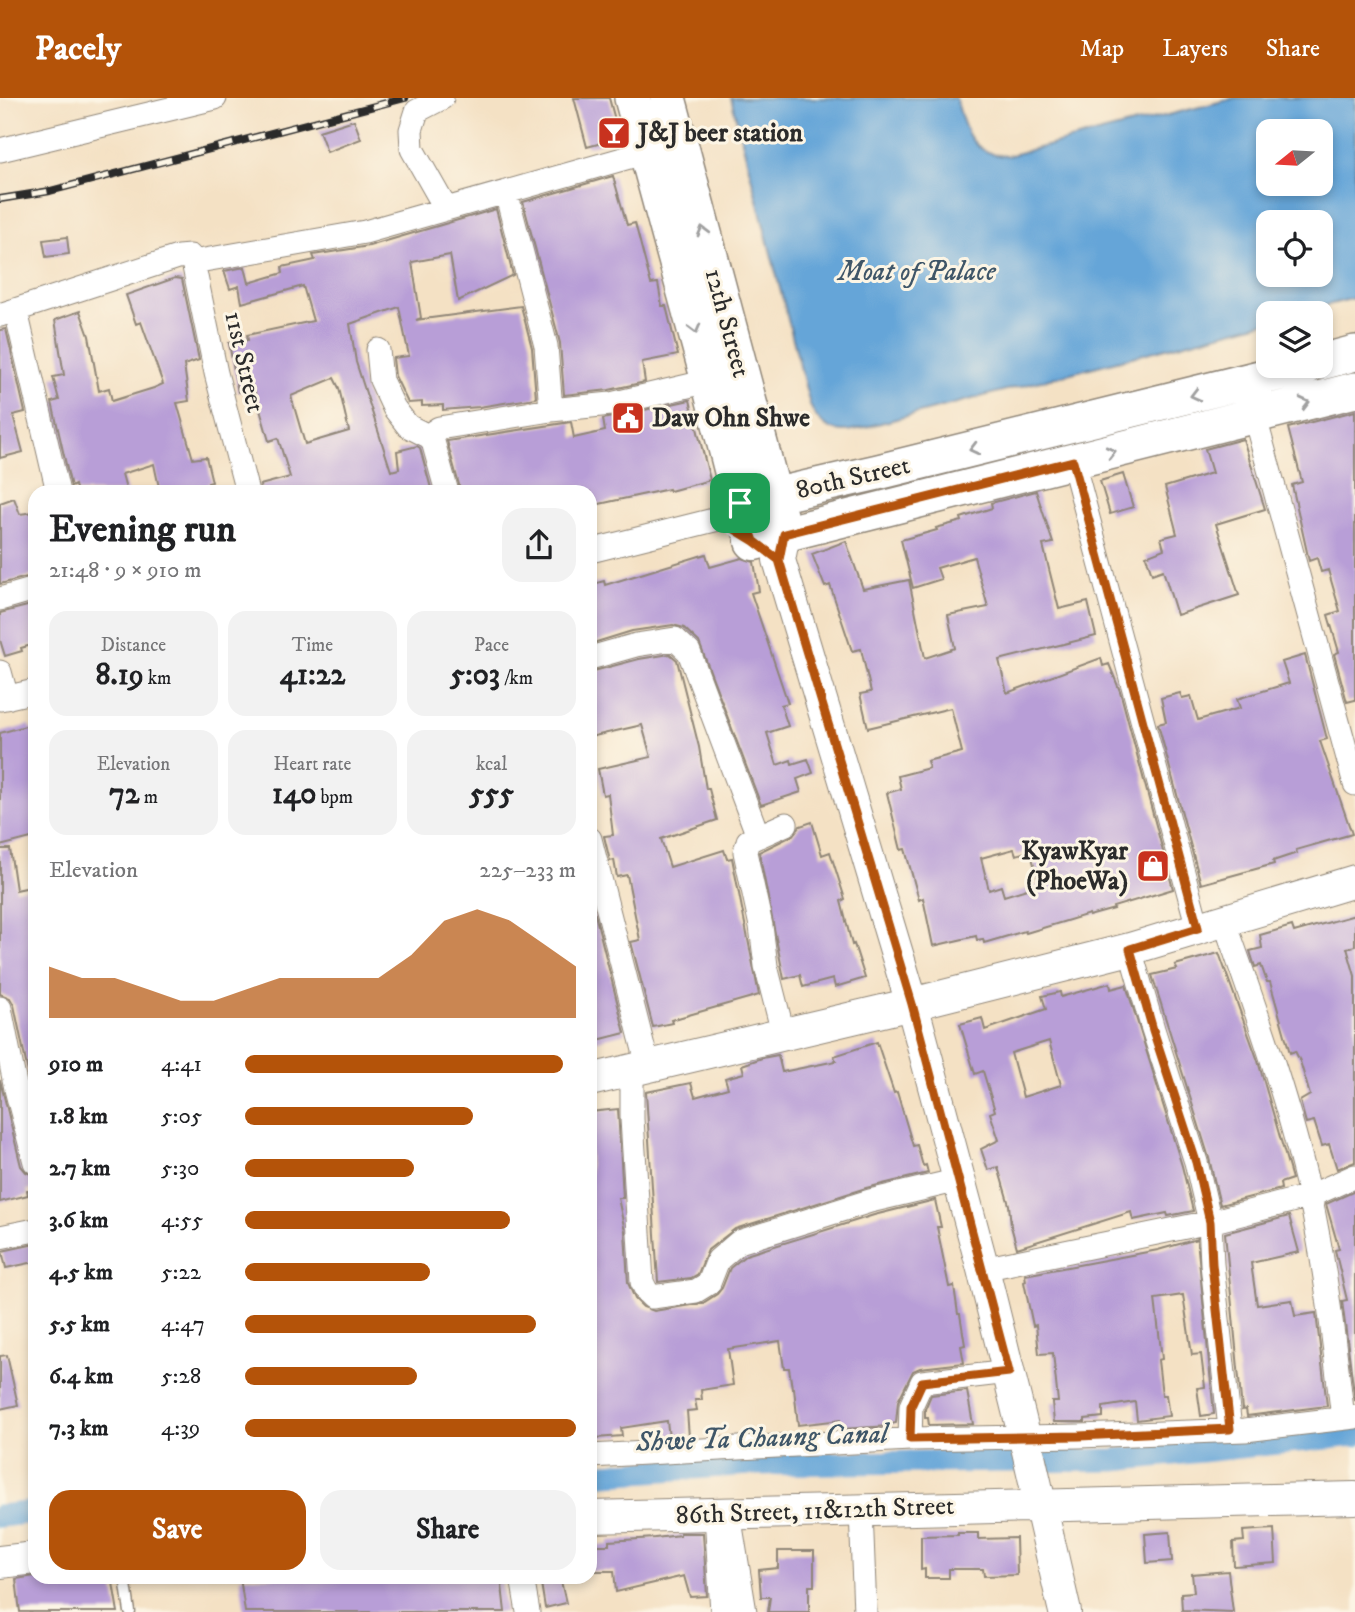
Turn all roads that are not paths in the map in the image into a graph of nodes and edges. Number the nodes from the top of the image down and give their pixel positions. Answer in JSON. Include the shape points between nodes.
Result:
{"nodes":[{"id":1,"x":215,"y":98,"type":"edge"},
{"id":2,"x":442,"y":98,"type":"edge"},
{"id":3,"x":632,"y":98,"type":"edge"},
{"id":4,"x":668,"y":98,"type":"edge"},
{"id":5,"x":144,"y":106,"type":"edge"},
{"id":6,"x":0,"y":150,"type":"edge"},
{"id":7,"x":647,"y":152,"type":"junction"},
{"id":8,"x":506,"y":192,"type":"junction"},
{"id":9,"x":446,"y":209,"type":"junction"},
{"id":10,"x":186,"y":259,"type":"junction"},
{"id":11,"x":8,"y":313,"type":"edge"},
{"id":12,"x":378,"y":350,"type":"dead end"},
{"id":13,"x":1355,"y":353,"type":"edge"},
{"id":14,"x":1333,"y":359,"type":"edge"},
{"id":15,"x":1264,"y":378,"type":"edge"},
{"id":16,"x":709,"y":381,"type":"junction"},
{"id":17,"x":1245,"y":383,"type":"junction"},
{"id":18,"x":1355,"y":390,"type":"edge"},
{"id":19,"x":551,"y":411,"type":"junction"},
{"id":20,"x":1254,"y":416,"type":"junction"},
{"id":21,"x":432,"y":438,"type":"junction"},
{"id":22,"x":1073,"y":461,"type":"junction"},
{"id":23,"x":56,"y":485,"type":"edge"},
{"id":24,"x":245,"y":485,"type":"edge"},
{"id":25,"x":445,"y":485,"type":"edge"},
{"id":26,"x":743,"y":506,"type":"junction"},
{"id":27,"x":772,"y":545,"type":"junction"},
{"id":28,"x":597,"y":549,"type":"edge"},
{"id":29,"x":28,"y":591,"type":"edge"},
{"id":30,"x":0,"y":599,"type":"edge"},
{"id":31,"x":597,"y":656,"type":"edge"},
{"id":32,"x":0,"y":672,"type":"edge"},
{"id":33,"x":28,"y":693,"type":"edge"},
{"id":34,"x":3,"y":699,"type":"edge"},
{"id":35,"x":1355,"y":784,"type":"edge"},
{"id":36,"x":786,"y":824,"type":"dead end"},
{"id":37,"x":758,"y":836,"type":"junction"},
{"id":38,"x":597,"y":871,"type":"edge"},
{"id":39,"x":1355,"y":881,"type":"edge"},
{"id":40,"x":1211,"y":924,"type":"junction"},
{"id":41,"x":1130,"y":949,"type":"junction"},
{"id":42,"x":912,"y":1004,"type":"junction"},
{"id":43,"x":0,"y":1008,"type":"edge"},
{"id":44,"x":783,"y":1033,"type":"junction"},
{"id":45,"x":640,"y":1068,"type":"junction"},
{"id":46,"x":597,"y":1078,"type":"edge"},
{"id":47,"x":28,"y":1135,"type":"edge"},
{"id":48,"x":1355,"y":1176,"type":"edge"},
{"id":49,"x":959,"y":1180,"type":"junction"},
{"id":50,"x":1310,"y":1196,"type":"junction"},
{"id":51,"x":1210,"y":1222,"type":"junction"},
{"id":52,"x":28,"y":1231,"type":"edge"},
{"id":53,"x":0,"y":1237,"type":"edge"},
{"id":54,"x":983,"y":1269,"type":"junction"},
{"id":55,"x":1009,"y":1372,"type":"junction"},
{"id":56,"x":1349,"y":1418,"type":"edge"},
{"id":57,"x":1230,"y":1429,"type":"junction"},
{"id":58,"x":910,"y":1439,"type":"junction"},
{"id":59,"x":1029,"y":1454,"type":"junction"},
{"id":60,"x":597,"y":1456,"type":"edge"},
{"id":61,"x":1355,"y":1499,"type":"edge"},
{"id":62,"x":1040,"y":1505,"type":"junction"},
{"id":63,"x":861,"y":1510,"type":"junction"},
{"id":64,"x":722,"y":1514,"type":"junction"},
{"id":65,"x":597,"y":1517,"type":"edge"},
{"id":66,"x":28,"y":1560,"type":"edge"},
{"id":67,"x":0,"y":1562,"type":"edge"},
{"id":68,"x":126,"y":1584,"type":"edge"},
{"id":69,"x":523,"y":1584,"type":"edge"},
{"id":70,"x":130,"y":1612,"type":"edge"},
{"id":71,"x":528,"y":1612,"type":"edge"},
{"id":72,"x":722,"y":1612,"type":"edge"},
{"id":73,"x":745,"y":1612,"type":"edge"},
{"id":74,"x":865,"y":1612,"type":"edge"},
{"id":75,"x":1065,"y":1612,"type":"edge"}],
"edges":[{"from":1,"to":5,"type":"street"},
{"from":2,"to":9,"type":"street","via":[[417,111],[411,130],[412,149]]},
{"from":3,"to":7,"type":"main road","name":"12th Street"},
{"from":26,"to":4,"type":"main road","name":"12th Street","one_way":true},
{"from":5,"to":6,"type":"street"},
{"from":7,"to":8,"type":"street"},
{"from":7,"to":16,"type":"main road","name":"12th Street","one_way":true},
{"from":8,"to":9,"type":"street"},
{"from":8,"to":19,"type":"street","via":[[546,346]]},
{"from":9,"to":10,"type":"street","via":[[365,232]]},
{"from":10,"to":11,"type":"street"},
{"from":10,"to":24,"type":"street","name":"11st Street"},
{"from":11,"to":23,"type":"street"},
{"from":12,"to":21,"type":"street","via":[[381,380],[394,408],[408,426]]},
{"from":13,"to":14,"type":"main road"},
{"from":15,"to":17,"type":"main road","name":"80th Street"},
{"from":16,"to":19,"type":"street","via":[[611,404]]},
{"from":16,"to":26,"type":"main road","name":"12th Street"},
{"from":17,"to":20,"type":"street"},
{"from":17,"to":26,"type":"main road","name":"80th Street","one_way":true},
{"from":20,"to":18,"type":"main road","name":"80th Street","one_way":true},
{"from":19,"to":21,"type":"street","via":[[439,428]]},
{"from":22,"to":20,"type":"main road","name":"80th Street","one_way":true},
{"from":20,"to":35,"type":"street"},
{"from":21,"to":25,"type":"street"},
{"from":22,"to":27,"type":"main road","name":"80th Street"},
{"from":22,"to":40,"type":"street"},
{"from":26,"to":27,"type":"main road","name":"12th Street"},
{"from":26,"to":27,"type":"street"},
{"from":26,"to":28,"type":"street"},
{"from":27,"to":42,"type":"street"},
{"from":29,"to":30,"type":"street"},
{"from":31,"to":37,"type":"street","via":[[675,639],[684,645]]},
{"from":32,"to":34,"type":"street"},
{"from":33,"to":34,"type":"street"},
{"from":36,"to":37,"type":"street"},
{"from":37,"to":44,"type":"street","via":[[748,841],[745,852]]},
{"from":38,"to":45,"type":"street"},
{"from":39,"to":40,"type":"street"},
{"from":40,"to":41,"type":"street"},
{"from":40,"to":50,"type":"street","via":[[1279,1082]]},
{"from":41,"to":42,"type":"street"},
{"from":41,"to":51,"type":"street"},
{"from":42,"to":44,"type":"street"},
{"from":42,"to":49,"type":"street"},
{"from":43,"to":47,"type":"street"},
{"from":44,"to":45,"type":"street"},
{"from":45,"to":46,"type":"street"},
{"from":45,"to":49,"type":"street","via":[[632,1119],[642,1282],[652,1297],[696,1291],[709,1283],[718,1260],[739,1242],[870,1201]]},
{"from":48,"to":50,"type":"street"},
{"from":49,"to":54,"type":"street"},
{"from":50,"to":51,"type":"street"},
{"from":50,"to":56,"type":"street"},
{"from":51,"to":54,"type":"street"},
{"from":51,"to":57,"type":"street"},
{"from":52,"to":53,"type":"street"},
{"from":54,"to":55,"type":"street"},
{"from":55,"to":58,"type":"street","via":[[922,1382],[911,1406]]},
{"from":55,"to":59,"type":"street"},
{"from":56,"to":57,"type":"street"},
{"from":57,"to":59,"type":"street"},
{"from":58,"to":59,"type":"street"},
{"from":58,"to":60,"type":"street"},
{"from":59,"to":62,"type":"street"},
{"from":61,"to":62,"type":"street","name":"86th Street, 11&12th Street"},
{"from":62,"to":63,"type":"street","name":"86th Street, 11&12th Street"},
{"from":62,"to":75,"type":"street"},
{"from":63,"to":64,"type":"street","name":"86th Street, 11&12th Street"},
{"from":63,"to":74,"type":"street"},
{"from":64,"to":65,"type":"street","name":"86th Street, 11&12th Street"},
{"from":64,"to":72,"type":"street"},
{"from":64,"to":73,"type":"street"},
{"from":66,"to":67,"type":"street"},
{"from":68,"to":70,"type":"lane"},
{"from":69,"to":71,"type":"street"}]}
